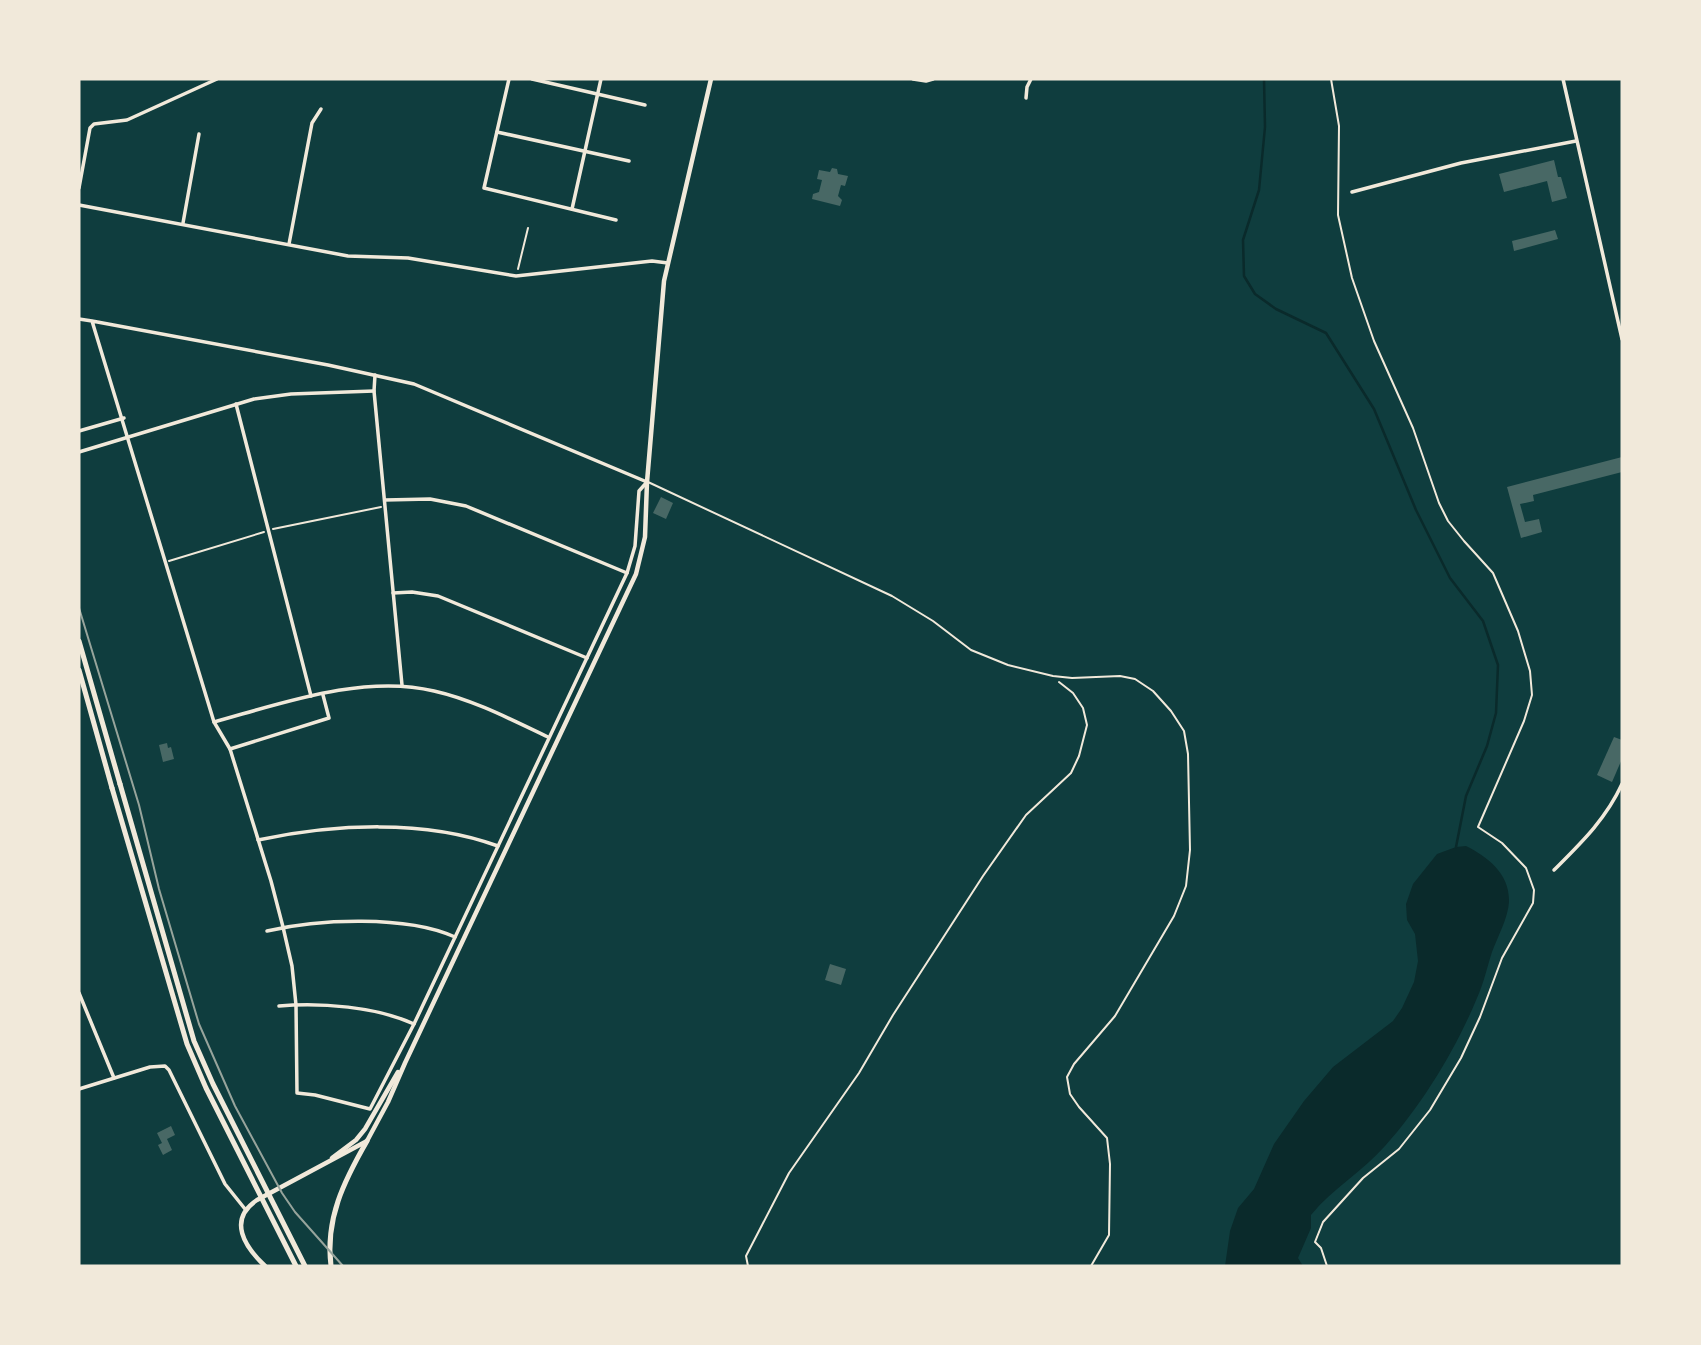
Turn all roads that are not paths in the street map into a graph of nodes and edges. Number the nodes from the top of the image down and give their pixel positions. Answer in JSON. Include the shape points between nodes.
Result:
{"nodes":[{"id":1,"x":217,"y":79,"type":"edge"},
{"id":2,"x":509,"y":79,"type":"edge"},
{"id":3,"x":532,"y":79,"type":"edge"},
{"id":4,"x":601,"y":79,"type":"edge"},
{"id":5,"x":711,"y":79,"type":"edge"},
{"id":6,"x":913,"y":79,"type":"edge"},
{"id":7,"x":933,"y":79,"type":"edge"},
{"id":8,"x":1031,"y":79,"type":"edge"},
{"id":9,"x":1563,"y":79,"type":"edge"},
{"id":10,"x":597,"y":94,"type":"junction"},
{"id":11,"x":1026,"y":98,"type":"dead end"},
{"id":12,"x":645,"y":105,"type":"dead end"},
{"id":13,"x":321,"y":109,"type":"dead end"},
{"id":14,"x":497,"y":132,"type":"junction"},
{"id":15,"x":198,"y":134,"type":"dead end"},
{"id":16,"x":1576,"y":141,"type":"junction"},
{"id":17,"x":88,"y":142,"type":"junction"},
{"id":18,"x":79,"y":143,"type":"edge"},
{"id":19,"x":584,"y":151,"type":"junction"},
{"id":20,"x":629,"y":161,"type":"dead end"},
{"id":21,"x":79,"y":188,"type":"edge"},
{"id":22,"x":1352,"y":192,"type":"dead end"},
{"id":23,"x":79,"y":205,"type":"edge"},
{"id":24,"x":572,"y":209,"type":"junction"},
{"id":25,"x":616,"y":220,"type":"dead end"},
{"id":26,"x":183,"y":223,"type":"junction"},
{"id":27,"x":289,"y":244,"type":"junction"},
{"id":28,"x":668,"y":263,"type":"junction"},
{"id":29,"x":79,"y":319,"type":"edge"},
{"id":30,"x":92,"y":321,"type":"junction"},
{"id":31,"x":1622,"y":338,"type":"edge"},
{"id":32,"x":375,"y":375,"type":"junction"},
{"id":33,"x":374,"y":391,"type":"junction"},
{"id":34,"x":236,"y":404,"type":"junction"},
{"id":35,"x":124,"y":418,"type":"junction"},
{"id":36,"x":79,"y":431,"type":"edge"},
{"id":37,"x":129,"y":436,"type":"junction"},
{"id":38,"x":79,"y":452,"type":"edge"},
{"id":39,"x":647,"y":482,"type":"junction"},
{"id":40,"x":384,"y":500,"type":"junction"},
{"id":41,"x":627,"y":573,"type":"junction"},
{"id":42,"x":393,"y":593,"type":"junction"},
{"id":43,"x":79,"y":641,"type":"edge"},
{"id":44,"x":586,"y":658,"type":"junction"},
{"id":45,"x":79,"y":670,"type":"edge"},
{"id":46,"x":402,"y":685,"type":"junction"},
{"id":47,"x":322,"y":694,"type":"junction"},
{"id":48,"x":311,"y":697,"type":"junction"},
{"id":49,"x":214,"y":722,"type":"junction"},
{"id":50,"x":549,"y":737,"type":"junction"},
{"id":51,"x":230,"y":749,"type":"junction"},
{"id":52,"x":1622,"y":784,"type":"edge"},
{"id":53,"x":258,"y":841,"type":"junction"},
{"id":54,"x":498,"y":846,"type":"junction"},
{"id":55,"x":1554,"y":870,"type":"dead end"},
{"id":56,"x":283,"y":927,"type":"junction"},
{"id":57,"x":267,"y":931,"type":"dead end"},
{"id":58,"x":454,"y":937,"type":"junction"},
{"id":59,"x":79,"y":993,"type":"edge"},
{"id":60,"x":81,"y":1003,"type":"edge"},
{"id":61,"x":296,"y":1004,"type":"junction"},
{"id":62,"x":279,"y":1006,"type":"dead end"},
{"id":63,"x":414,"y":1024,"type":"junction"},
{"id":64,"x":405,"y":1063,"type":"junction"},
{"id":65,"x":114,"y":1078,"type":"junction"},
{"id":66,"x":79,"y":1089,"type":"edge"},
{"id":67,"x":370,"y":1109,"type":"junction"},
{"id":68,"x":377,"y":1111,"type":"junction"},
{"id":69,"x":367,"y":1141,"type":"junction"},
{"id":70,"x":328,"y":1161,"type":"junction"},
{"id":71,"x":247,"y":1207,"type":"junction"},
{"id":72,"x":265,"y":1266,"type":"edge"},
{"id":73,"x":296,"y":1266,"type":"edge"},
{"id":74,"x":305,"y":1266,"type":"edge"},
{"id":75,"x":331,"y":1266,"type":"edge"},
{"id":76,"x":1091,"y":1266,"type":"edge"}],
"edges":[{"from":1,"to":17,"type":"street","via":[[127,120],[94,124]]},
{"from":2,"to":14,"type":"street"},
{"from":3,"to":10,"type":"street"},
{"from":4,"to":10,"type":"street"},
{"from":5,"to":28,"type":"main road"},
{"from":6,"to":7,"type":"street"},
{"from":8,"to":11,"type":"street"},
{"from":9,"to":16,"type":"street"},
{"from":10,"to":12,"type":"street"},
{"from":10,"to":19,"type":"street"},
{"from":13,"to":27,"type":"street","via":[[313,123]]},
{"from":14,"to":19,"type":"street"},
{"from":14,"to":24,"type":"street","via":[[484,188]]},
{"from":15,"to":26,"type":"street"},
{"from":16,"to":22,"type":"street","via":[[1461,163]]},
{"from":16,"to":31,"type":"street"},
{"from":17,"to":18,"type":"street"},
{"from":17,"to":21,"type":"street"},
{"from":19,"to":20,"type":"street"},
{"from":19,"to":24,"type":"street"},
{"from":23,"to":26,"type":"street"},
{"from":24,"to":25,"type":"street"},
{"from":26,"to":27,"type":"street"},
{"from":27,"to":28,"type":"street","via":[[348,256],[410,259],[516,276]]},
{"from":28,"to":39,"type":"main road"},
{"from":29,"to":30,"type":"street"},
{"from":30,"to":32,"type":"street"},
{"from":30,"to":35,"type":"street"},
{"from":32,"to":33,"type":"street"},
{"from":32,"to":39,"type":"street","via":[[414,384]]},
{"from":33,"to":34,"type":"street","via":[[275,396]]},
{"from":33,"to":40,"type":"street"},
{"from":34,"to":37,"type":"street"},
{"from":34,"to":48,"type":"street"},
{"from":35,"to":36,"type":"street"},
{"from":35,"to":37,"type":"street"},
{"from":37,"to":38,"type":"street"},
{"from":37,"to":49,"type":"street"},
{"from":39,"to":41,"type":"street","via":[[639,492],[635,546]]},
{"from":39,"to":64,"type":"main road","via":[[645,537],[633,582]]},
{"from":39,"to":76,"type":"lane","via":[[892,596],[971,650],[1053,676],[1135,679],[1153,691],[1184,731],[1190,850],[1186,886],[1174,916],[1115,1016],[1067,1077],[1070,1094],[1107,1138],[1109,1235]]},
{"from":40,"to":41,"type":"street","via":[[429,499],[466,506]]},
{"from":40,"to":42,"type":"street"},
{"from":41,"to":44,"type":"street"},
{"from":42,"to":44,"type":"street","via":[[438,596]]},
{"from":42,"to":46,"type":"street"},
{"from":43,"to":74,"type":"main road","via":[[194,1041]]},
{"from":44,"to":50,"type":"street"},
{"from":45,"to":73,"type":"main road","via":[[187,1044]]},
{"from":46,"to":47,"type":"street"},
{"from":46,"to":50,"type":"street","via":[[454,696]]},
{"from":47,"to":48,"type":"street"},
{"from":47,"to":51,"type":"street","via":[[329,718]]},
{"from":48,"to":49,"type":"street"},
{"from":49,"to":51,"type":"street"},
{"from":50,"to":54,"type":"street"},
{"from":51,"to":53,"type":"street"},
{"from":52,"to":55,"type":"street","via":[[1596,828]]},
{"from":53,"to":54,"type":"street","via":[[335,828],[399,827]]},
{"from":53,"to":56,"type":"street"},
{"from":54,"to":58,"type":"street"},
{"from":56,"to":57,"type":"street"},
{"from":56,"to":58,"type":"street","via":[[379,922]]},
{"from":56,"to":61,"type":"street"},
{"from":58,"to":63,"type":"street"},
{"from":59,"to":60,"type":"street"},
{"from":60,"to":65,"type":"street"},
{"from":61,"to":62,"type":"street"},
{"from":61,"to":63,"type":"street","via":[[359,1010]]},
{"from":61,"to":67,"type":"street","via":[[297,1093]]},
{"from":63,"to":67,"type":"street"},
{"from":64,"to":68,"type":"main road"},
{"from":64,"to":69,"type":"main road"},
{"from":65,"to":66,"type":"street"},
{"from":65,"to":71,"type":"street","via":[[160,1065],[169,1070],[225,1184]]},
{"from":67,"to":68,"type":"main road"},
{"from":68,"to":70,"type":"main road","via":[[356,1140]]},
{"from":69,"to":70,"type":"main road"},
{"from":69,"to":75,"type":"main road","via":[[338,1195],[331,1226]]},
{"from":70,"to":71,"type":"main road"},
{"from":71,"to":72,"type":"main road","via":[[243,1237]]}]}
